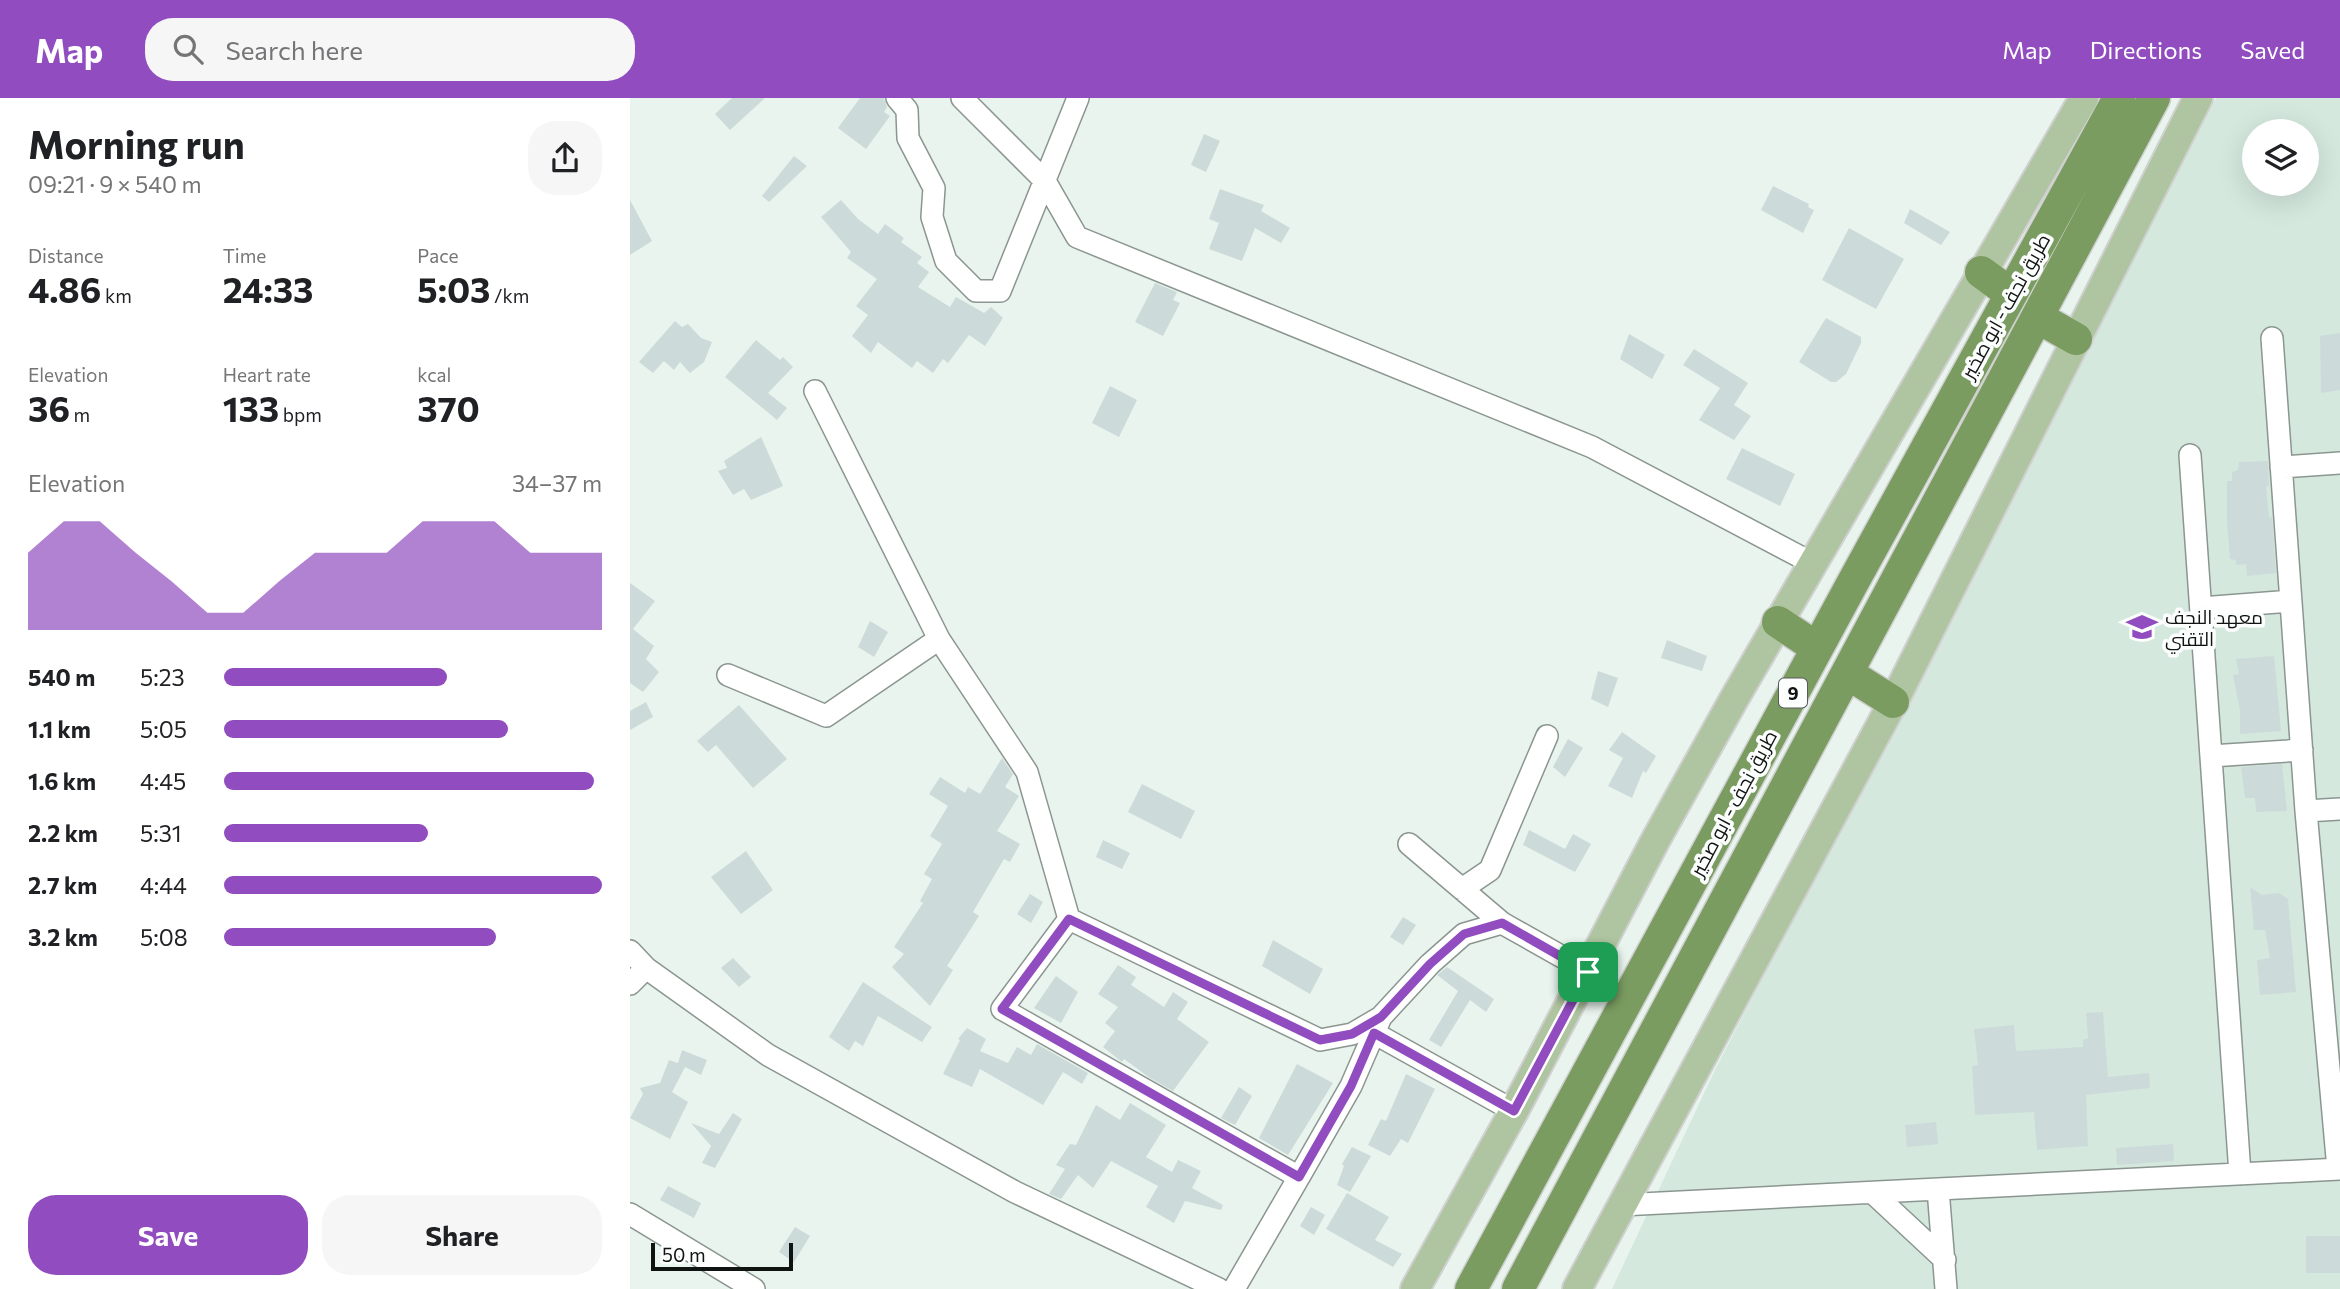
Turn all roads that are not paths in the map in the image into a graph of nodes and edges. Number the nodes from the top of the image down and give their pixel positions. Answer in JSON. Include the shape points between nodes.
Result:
{"nodes":[{"id":1,"x":897,"y":98,"type":"edge"},
{"id":2,"x":961,"y":98,"type":"edge"},
{"id":3,"x":1078,"y":98,"type":"edge"},
{"id":4,"x":2084,"y":98,"type":"edge"},
{"id":5,"x":2119,"y":98,"type":"edge"},
{"id":6,"x":2154,"y":98,"type":"edge"},
{"id":7,"x":2198,"y":98,"type":"edge"},
{"id":8,"x":1045,"y":181,"type":"junction"},
{"id":9,"x":1981,"y":272,"type":"junction"},
{"id":10,"x":2011,"y":294,"type":"junction"},
{"id":11,"x":2037,"y":317,"type":"junction"},
{"id":12,"x":2272,"y":338,"type":"dead end"},
{"id":13,"x":2076,"y":339,"type":"junction"},
{"id":14,"x":815,"y":391,"type":"dead end"},
{"id":15,"x":2190,"y":455,"type":"dead end"},
{"id":16,"x":2340,"y":463,"type":"edge"},
{"id":17,"x":2281,"y":467,"type":"junction"},
{"id":18,"x":1812,"y":563,"type":"junction"},
{"id":19,"x":2291,"y":601,"type":"junction"},
{"id":20,"x":2201,"y":608,"type":"junction"},
{"id":21,"x":1778,"y":622,"type":"junction"},
{"id":22,"x":939,"y":639,"type":"junction"},
{"id":23,"x":1817,"y":648,"type":"junction"},
{"id":24,"x":1847,"y":673,"type":"junction"},
{"id":25,"x":728,"y":675,"type":"dead end"},
{"id":26,"x":1893,"y":702,"type":"junction"},
{"id":27,"x":1547,"y":736,"type":"dead end"},
{"id":28,"x":2302,"y":750,"type":"junction"},
{"id":29,"x":2211,"y":756,"type":"junction"},
{"id":30,"x":2340,"y":809,"type":"edge"},
{"id":31,"x":2306,"y":811,"type":"junction"},
{"id":32,"x":1409,"y":844,"type":"dead end"},
{"id":33,"x":1462,"y":888,"type":"junction"},
{"id":34,"x":1069,"y":919,"type":"junction"},
{"id":35,"x":1502,"y":923,"type":"junction"},
{"id":36,"x":630,"y":951,"type":"edge"},
{"id":37,"x":646,"y":968,"type":"junction"},
{"id":38,"x":1588,"y":972,"type":"junction"},
{"id":39,"x":630,"y":984,"type":"edge"},
{"id":40,"x":1377,"y":1025,"type":"junction"},
{"id":41,"x":1514,"y":1111,"type":"junction"},
{"id":42,"x":2339,"y":1169,"type":"edge"},
{"id":43,"x":2240,"y":1174,"type":"junction"},
{"id":44,"x":1299,"y":1177,"type":"junction"},
{"id":45,"x":1938,"y":1189,"type":"junction"},
{"id":46,"x":1872,"y":1193,"type":"junction"},
{"id":47,"x":1622,"y":1205,"type":"junction"},
{"id":48,"x":630,"y":1213,"type":"edge"},
{"id":49,"x":1945,"y":1260,"type":"junction"},
{"id":50,"x":754,"y":1289,"type":"edge"},
{"id":51,"x":1219,"y":1289,"type":"edge"},
{"id":52,"x":1234,"y":1289,"type":"edge"},
{"id":53,"x":1415,"y":1289,"type":"edge"},
{"id":54,"x":1471,"y":1289,"type":"edge"},
{"id":55,"x":1518,"y":1289,"type":"edge"},
{"id":56,"x":1577,"y":1289,"type":"edge"},
{"id":57,"x":1946,"y":1289,"type":"edge"}],
"edges":[{"from":1,"to":8,"type":"street","via":[[907,110],[908,138],[934,188],[932,218],[946,261],[976,291],[1000,291]]},
{"from":2,"to":8,"type":"street"},
{"from":3,"to":8,"type":"street"},
{"from":4,"to":9,"type":"main road"},
{"from":5,"to":10,"type":"highway","name":"طريق نجف - ابو صخير","number":"9"},
{"from":6,"to":11,"type":"highway","name":"طريق نجف - ابو صخير","number":"9"},
{"from":7,"to":13,"type":"main road"},
{"from":8,"to":18,"type":"street","via":[[1077,237],[1592,447]]},
{"from":9,"to":10,"type":"highway"},
{"from":9,"to":18,"type":"main road"},
{"from":10,"to":23,"type":"highway","name":"طريق نجف - ابو صخير","number":"9"},
{"from":11,"to":13,"type":"highway"},
{"from":11,"to":24,"type":"highway","name":"طريق نجف - ابو صخير","number":"9"},
{"from":12,"to":17,"type":"street"},
{"from":13,"to":26,"type":"main road"},
{"from":14,"to":22,"type":"street"},
{"from":15,"to":20,"type":"street"},
{"from":16,"to":17,"type":"street"},
{"from":17,"to":19,"type":"street"},
{"from":18,"to":21,"type":"main road"},
{"from":19,"to":20,"type":"street"},
{"from":19,"to":28,"type":"street"},
{"from":20,"to":29,"type":"street"},
{"from":21,"to":23,"type":"highway"},
{"from":21,"to":38,"type":"main road","via":[[1655,841]]},
{"from":22,"to":25,"type":"street","via":[[826,716]]},
{"from":22,"to":34,"type":"street","via":[[1027,772]]},
{"from":23,"to":54,"type":"highway","name":"طريق نجف - ابو صخير","number":"9"},
{"from":24,"to":26,"type":"highway"},
{"from":24,"to":55,"type":"highway","name":"طريق نجف - ابو صخير","number":"9"},
{"from":26,"to":47,"type":"main road"},
{"from":27,"to":33,"type":"street","via":[[1490,870]]},
{"from":28,"to":29,"type":"street"},
{"from":28,"to":31,"type":"street"},
{"from":29,"to":43,"type":"street"},
{"from":30,"to":31,"type":"street"},
{"from":31,"to":42,"type":"street"},
{"from":32,"to":33,"type":"street"},
{"from":33,"to":35,"type":"street"},
{"from":34,"to":40,"type":"street","via":[[1320,1040]]},
{"from":34,"to":44,"type":"street","via":[[1002,1009]]},
{"from":35,"to":38,"type":"street"},
{"from":35,"to":40,"type":"street","via":[[1464,934],[1430,964]]},
{"from":36,"to":37,"type":"street"},
{"from":37,"to":39,"type":"street"},
{"from":37,"to":51,"type":"street","via":[[768,1055],[1015,1192]]},
{"from":38,"to":41,"type":"main road"},
{"from":40,"to":41,"type":"street"},
{"from":40,"to":44,"type":"street","via":[[1351,1086]]},
{"from":41,"to":53,"type":"main road"},
{"from":42,"to":43,"type":"street"},
{"from":43,"to":45,"type":"street"},
{"from":44,"to":52,"type":"street"},
{"from":45,"to":46,"type":"street"},
{"from":45,"to":49,"type":"street"},
{"from":46,"to":47,"type":"street"},
{"from":46,"to":49,"type":"street"},
{"from":47,"to":56,"type":"main road"},
{"from":48,"to":50,"type":"street"},
{"from":49,"to":57,"type":"street"}]}
